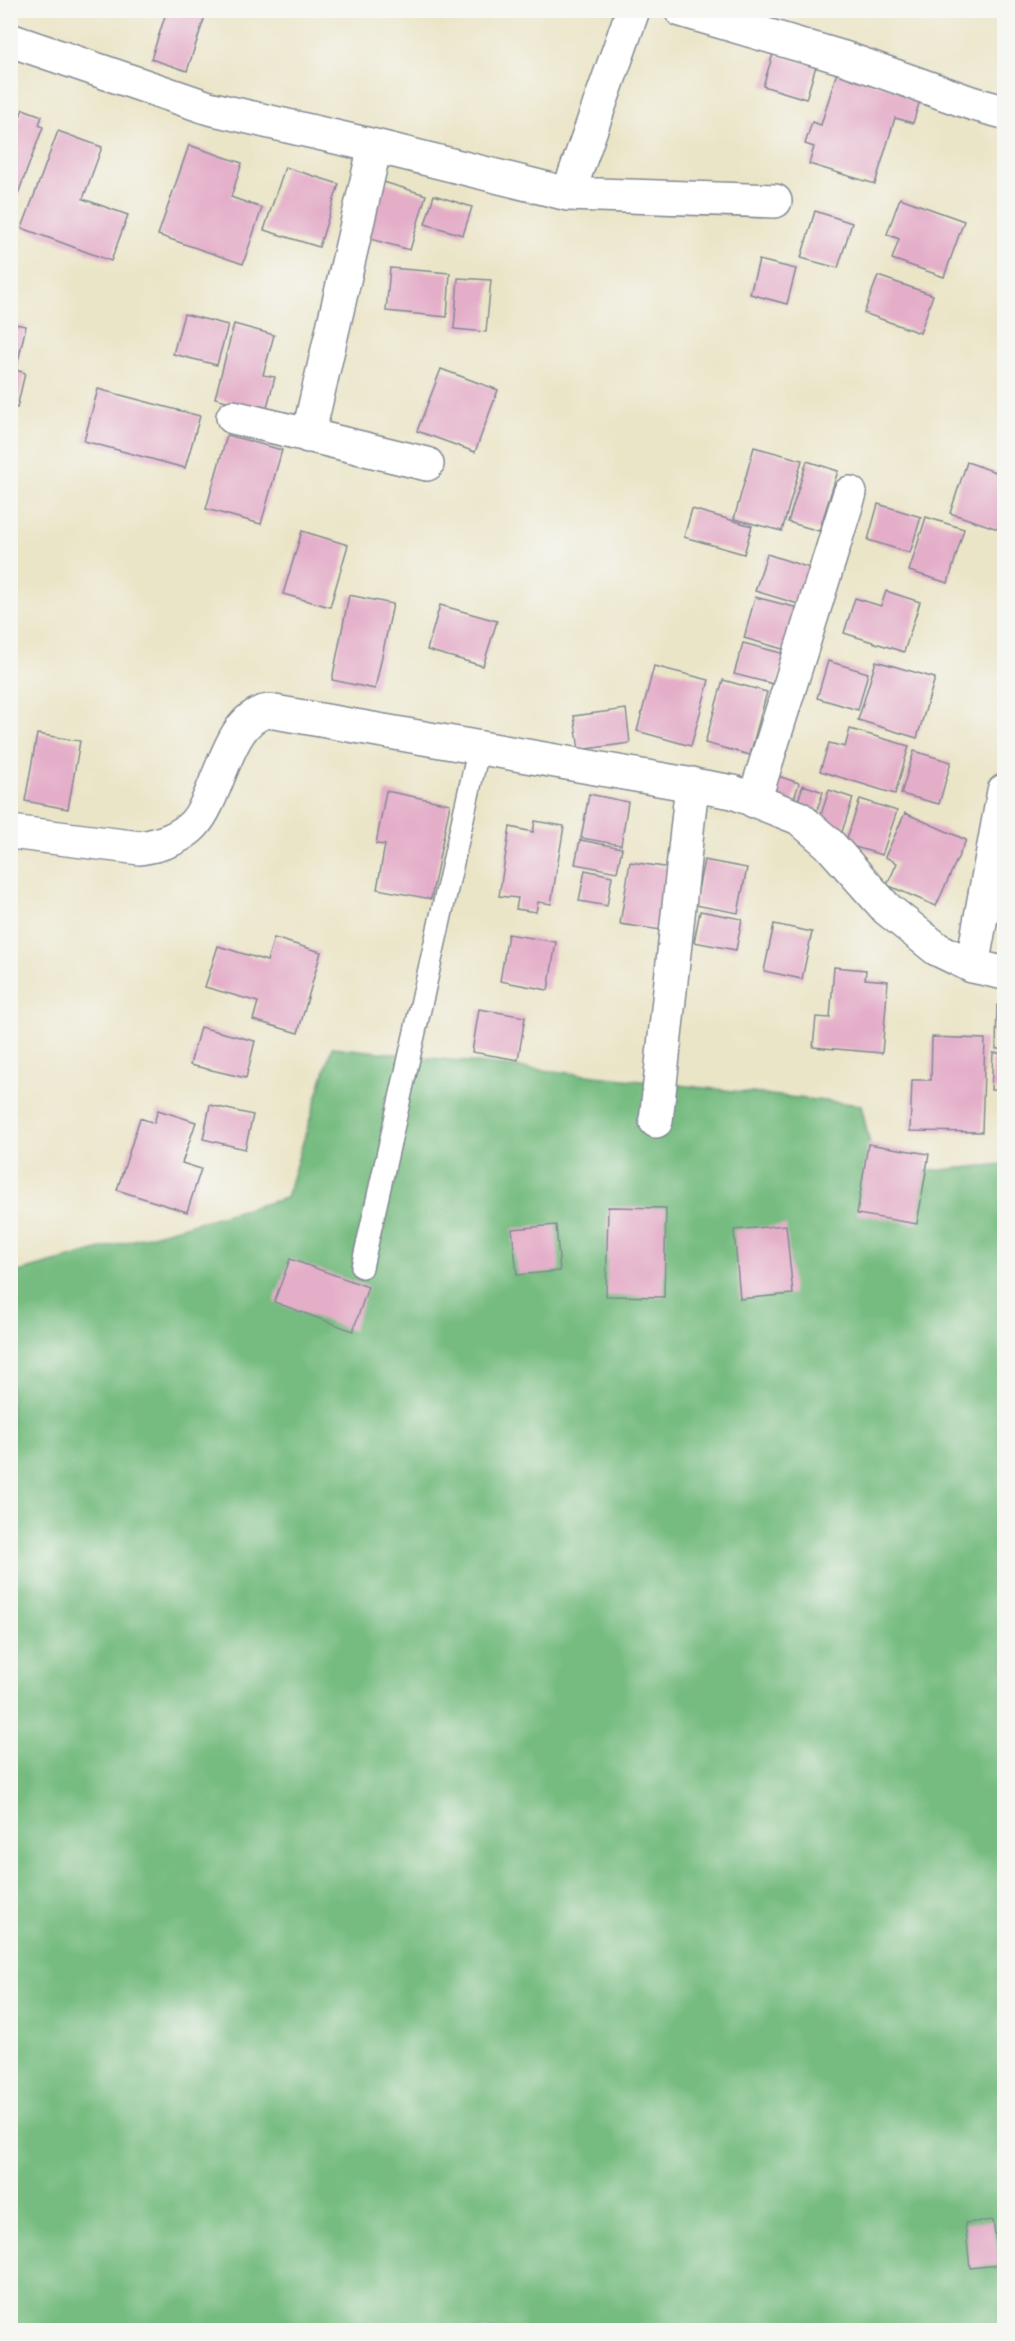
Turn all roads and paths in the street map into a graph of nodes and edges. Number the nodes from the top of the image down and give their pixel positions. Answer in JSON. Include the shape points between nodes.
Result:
{"nodes":[{"id":1,"x":633,"y":10,"type":"edge"},
{"id":2,"x":681,"y":10,"type":"edge"},
{"id":3,"x":10,"y":40,"type":"edge"},
{"id":4,"x":1005,"y":112,"type":"edge"},
{"id":5,"x":375,"y":146,"type":"junction"},
{"id":6,"x":568,"y":194,"type":"junction"},
{"id":7,"x":775,"y":201,"type":"dead end"},
{"id":8,"x":233,"y":417,"type":"dead end"},
{"id":9,"x":308,"y":436,"type":"junction"},
{"id":10,"x":427,"y":464,"type":"dead end"},
{"id":11,"x":850,"y":493,"type":"dead end"},
{"id":12,"x":479,"y":747,"type":"junction"},
{"id":13,"x":692,"y":784,"type":"junction"},
{"id":14,"x":1005,"y":791,"type":"edge"},
{"id":15,"x":754,"y":801,"type":"junction"},
{"id":16,"x":10,"y":832,"type":"edge"},
{"id":17,"x":972,"y":966,"type":"junction"},
{"id":18,"x":1005,"y":973,"type":"edge"},
{"id":19,"x":656,"y":1120,"type":"dead end"},
{"id":20,"x":362,"y":1267,"type":"dead end"}],
"edges":[{"from":1,"to":6,"type":"street"},
{"from":2,"to":4,"type":"street","via":[[844,58]]},
{"from":3,"to":5,"type":"street","via":[[209,108]]},
{"from":5,"to":6,"type":"street"},
{"from":5,"to":9,"type":"street"},
{"from":6,"to":7,"type":"street"},
{"from":8,"to":9,"type":"street"},
{"from":9,"to":10,"type":"street"},
{"from":11,"to":15,"type":"street"},
{"from":12,"to":13,"type":"street"},
{"from":12,"to":16,"type":"street","via":[[259,712],[241,728],[205,806],[195,823],[180,836],[140,848]]},
{"from":12,"to":20,"type":"lane"},
{"from":13,"to":15,"type":"street","via":[[733,792]]},
{"from":13,"to":19,"type":"street"},
{"from":14,"to":17,"type":"street"},
{"from":15,"to":17,"type":"street","via":[[799,818],[887,909],[937,949]]},
{"from":17,"to":18,"type":"street"}]}
